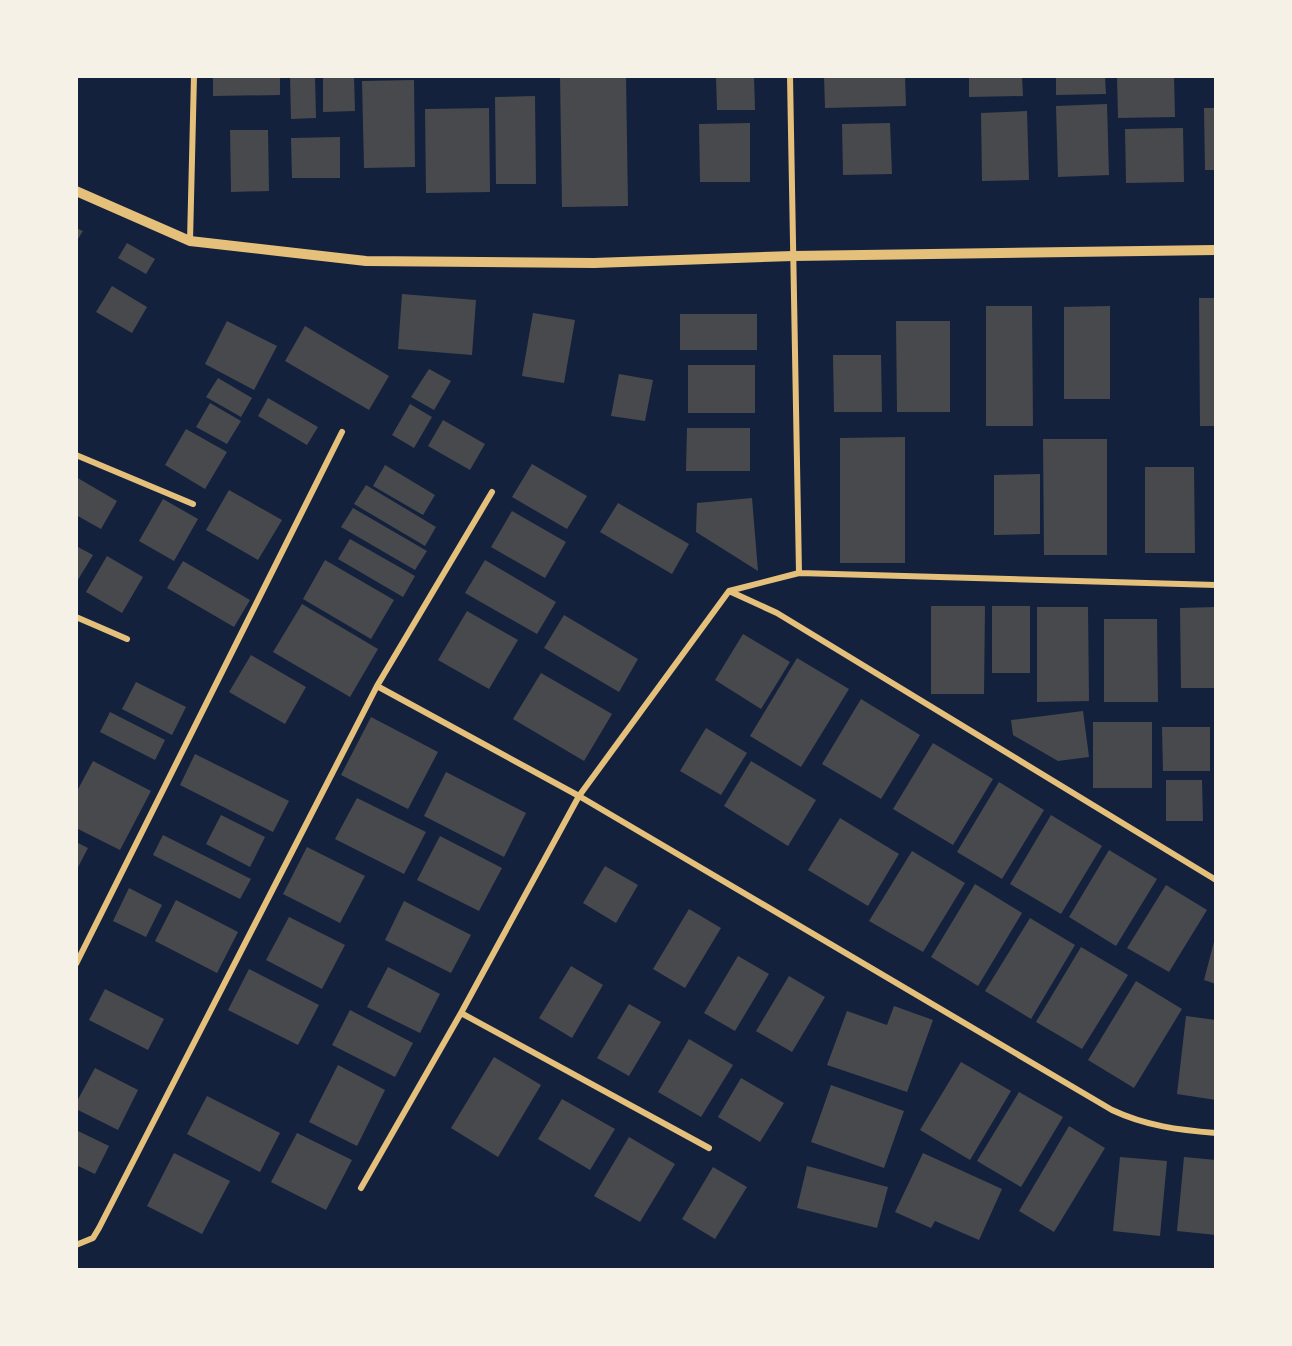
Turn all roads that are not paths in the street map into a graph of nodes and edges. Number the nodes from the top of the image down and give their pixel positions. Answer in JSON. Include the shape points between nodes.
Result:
{"nodes":[{"id":1,"x":194,"y":76,"type":"edge"},
{"id":2,"x":790,"y":76,"type":"edge"},
{"id":3,"x":76,"y":191,"type":"edge"},
{"id":4,"x":190,"y":241,"type":"junction"},
{"id":5,"x":1215,"y":250,"type":"edge"},
{"id":6,"x":794,"y":256,"type":"junction"},
{"id":7,"x":342,"y":432,"type":"dead end"},
{"id":8,"x":76,"y":455,"type":"edge"},
{"id":9,"x":492,"y":492,"type":"dead end"},
{"id":10,"x":193,"y":504,"type":"dead end"},
{"id":11,"x":799,"y":573,"type":"junction"},
{"id":12,"x":1215,"y":585,"type":"edge"},
{"id":13,"x":729,"y":591,"type":"junction"},
{"id":14,"x":76,"y":617,"type":"edge"},
{"id":15,"x":127,"y":639,"type":"dead end"},
{"id":16,"x":377,"y":686,"type":"junction"},
{"id":17,"x":579,"y":796,"type":"junction"},
{"id":18,"x":1215,"y":880,"type":"edge"},
{"id":19,"x":76,"y":963,"type":"edge"},
{"id":20,"x":461,"y":1013,"type":"junction"},
{"id":21,"x":1215,"y":1133,"type":"edge"},
{"id":22,"x":710,"y":1148,"type":"dead end"},
{"id":23,"x":361,"y":1188,"type":"dead end"},
{"id":24,"x":76,"y":1245,"type":"edge"}],
"edges":[{"from":1,"to":4,"type":"street"},
{"from":2,"to":6,"type":"street"},
{"from":3,"to":4,"type":"street"},
{"from":4,"to":6,"type":"street","via":[[366,261],[594,263]]},
{"from":5,"to":6,"type":"street"},
{"from":6,"to":11,"type":"street"},
{"from":7,"to":19,"type":"street"},
{"from":8,"to":10,"type":"street"},
{"from":9,"to":16,"type":"street"},
{"from":11,"to":12,"type":"street"},
{"from":11,"to":13,"type":"street"},
{"from":13,"to":17,"type":"street"},
{"from":13,"to":18,"type":"street","via":[[777,613]]},
{"from":14,"to":15,"type":"street"},
{"from":16,"to":17,"type":"street"},
{"from":16,"to":24,"type":"street","via":[[99,1228],[93,1238]]},
{"from":17,"to":20,"type":"street"},
{"from":17,"to":21,"type":"street","via":[[1112,1110],[1169,1129]]},
{"from":20,"to":22,"type":"street"},
{"from":20,"to":23,"type":"street"}]}
